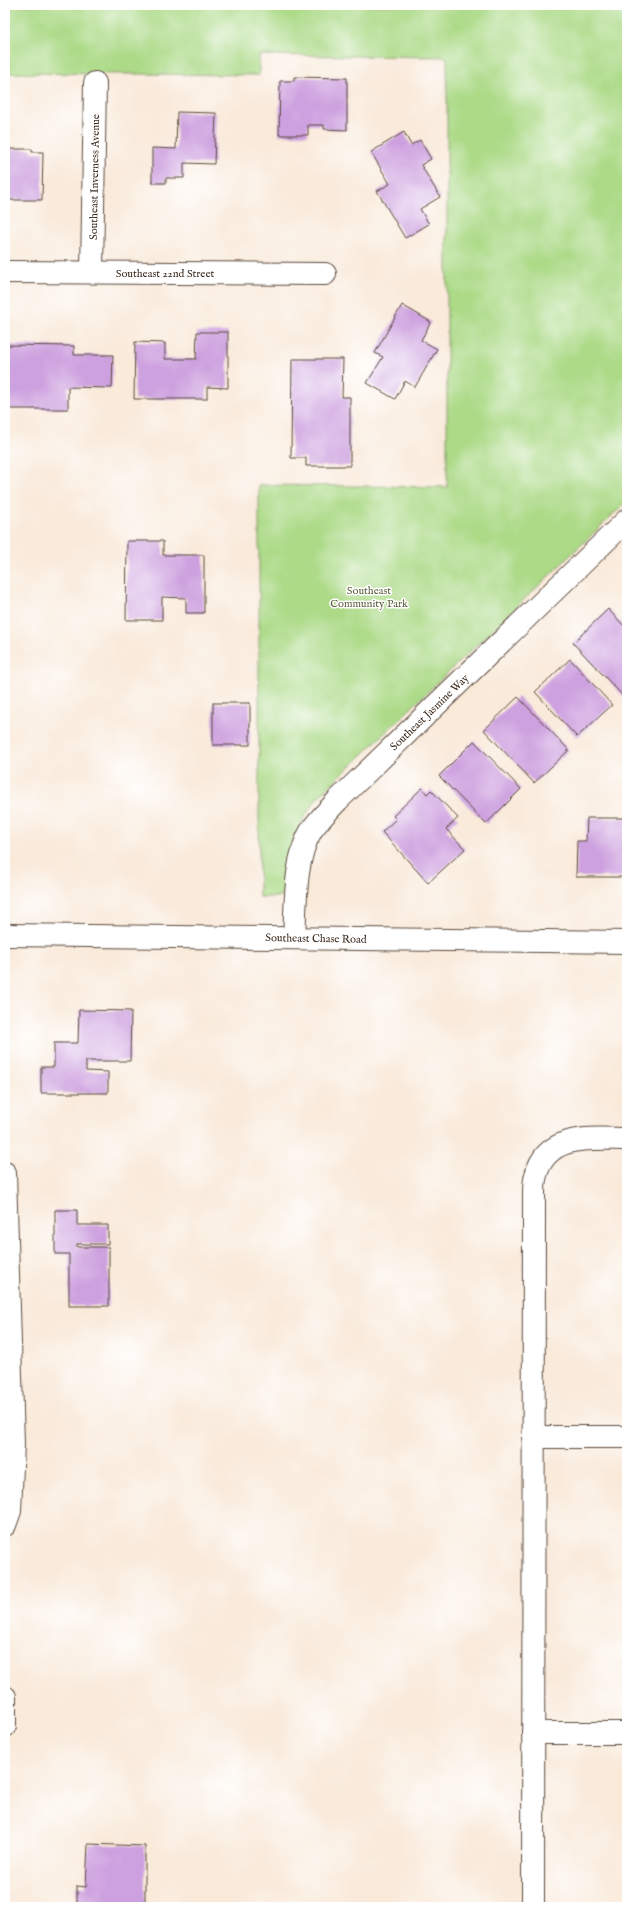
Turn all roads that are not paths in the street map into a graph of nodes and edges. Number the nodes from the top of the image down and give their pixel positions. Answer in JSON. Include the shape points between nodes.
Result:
{"nodes":[{"id":1,"x":95,"y":83,"type":"dead end"},
{"id":2,"x":5,"y":272,"type":"edge"},
{"id":3,"x":92,"y":272,"type":"junction"},
{"id":4,"x":325,"y":274,"type":"dead end"},
{"id":5,"x":627,"y":520,"type":"edge"},
{"id":6,"x":5,"y":935,"type":"edge"},
{"id":7,"x":294,"y":938,"type":"junction"},
{"id":8,"x":627,"y":942,"type":"edge"},
{"id":9,"x":627,"y":1139,"type":"edge"},
{"id":10,"x":5,"y":1173,"type":"edge"},
{"id":11,"x":533,"y":1437,"type":"junction"},
{"id":12,"x":627,"y":1437,"type":"edge"},
{"id":13,"x":5,"y":1525,"type":"edge"},
{"id":14,"x":5,"y":1697,"type":"edge"},
{"id":15,"x":5,"y":1726,"type":"edge"},
{"id":16,"x":533,"y":1733,"type":"junction"},
{"id":17,"x":627,"y":1734,"type":"edge"},
{"id":18,"x":533,"y":1907,"type":"edge"}],
"edges":[{"from":1,"to":3,"type":"street","name":"Southeast Inverness Avenue"},
{"from":2,"to":3,"type":"street","name":"Southeast 22nd Street"},
{"from":3,"to":4,"type":"street","name":"Southeast 22nd Street"},
{"from":5,"to":7,"type":"street","name":"Southeast Jasmine Way","via":[[338,800],[311,831],[302,854],[297,882]]},
{"from":6,"to":7,"type":"street","name":"Southeast Chase Road"},
{"from":7,"to":8,"type":"street","name":"Southeast Chase Road"},
{"from":9,"to":11,"type":"street","via":[[576,1139],[559,1145],[545,1156],[536,1174]]},
{"from":10,"to":13,"type":"street","via":[[13,1444],[10,1511]]},
{"from":11,"to":12,"type":"street"},
{"from":11,"to":16,"type":"street"},
{"from":14,"to":15,"type":"street"},
{"from":16,"to":17,"type":"street"},
{"from":16,"to":18,"type":"street"}]}
